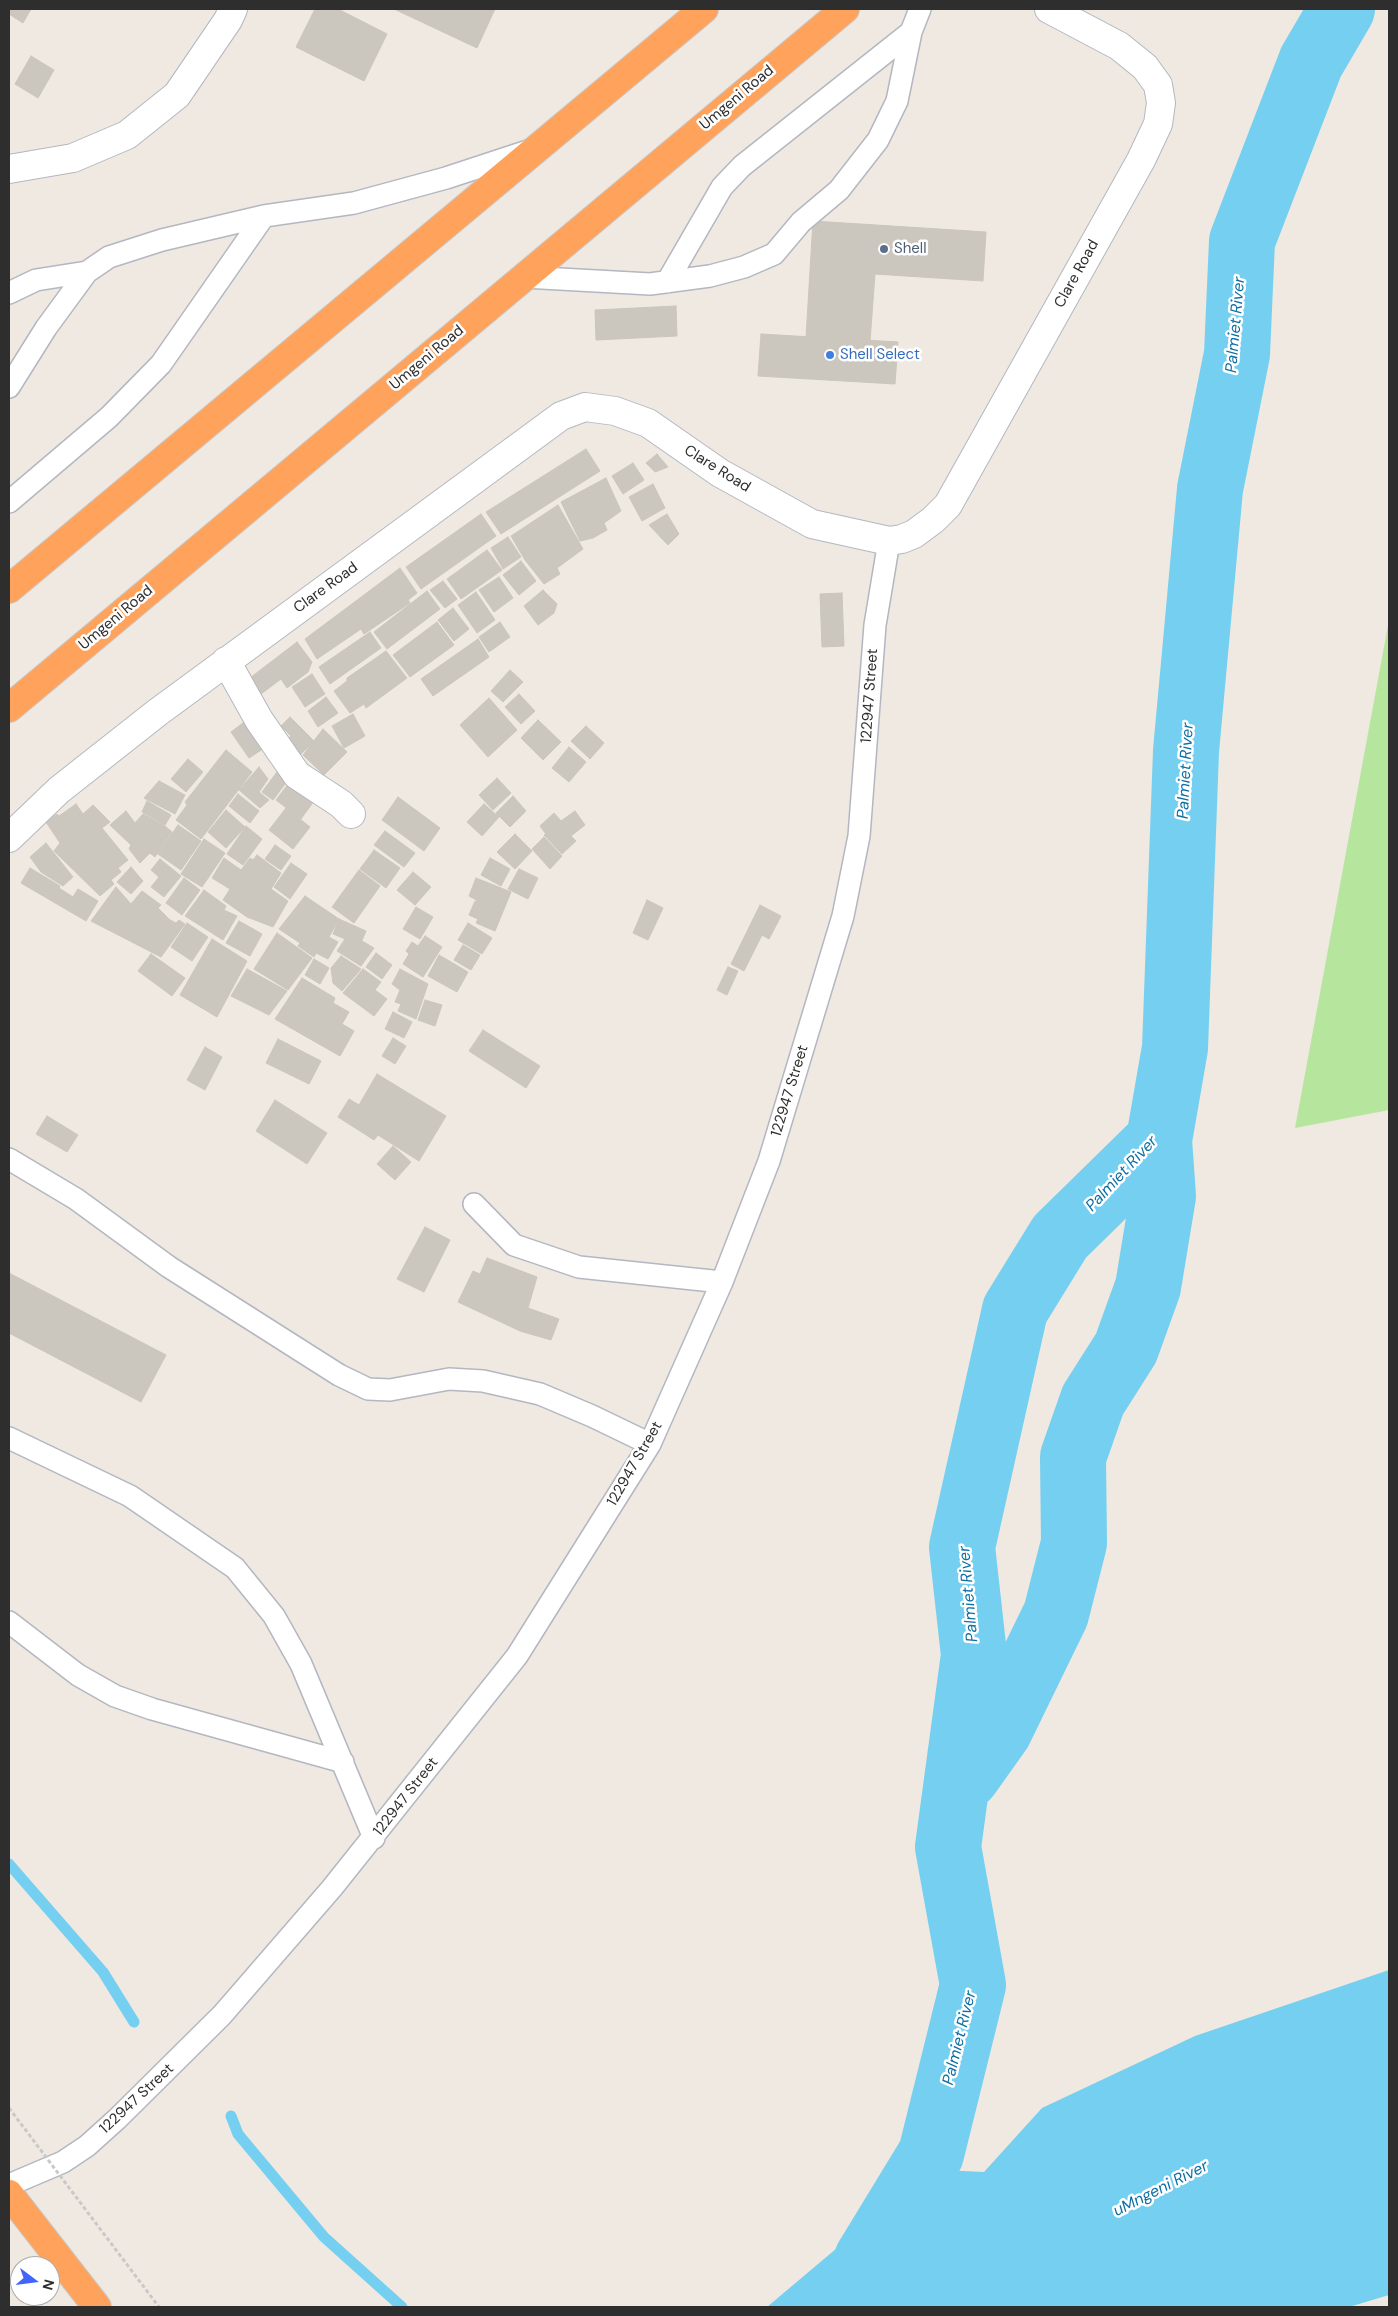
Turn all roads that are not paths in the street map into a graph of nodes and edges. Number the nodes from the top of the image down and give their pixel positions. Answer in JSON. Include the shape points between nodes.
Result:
{"nodes":[{"id":1,"x":233,"y":9,"type":"edge"},
{"id":2,"x":704,"y":9,"type":"edge"},
{"id":3,"x":845,"y":9,"type":"edge"},
{"id":4,"x":920,"y":9,"type":"edge"},
{"id":5,"x":1049,"y":9,"type":"edge"},
{"id":6,"x":911,"y":32,"type":"junction"},
{"id":7,"x":538,"y":148,"type":"junction"},
{"id":8,"x":9,"y":169,"type":"edge"},
{"id":9,"x":264,"y":216,"type":"junction"},
{"id":10,"x":87,"y":272,"type":"junction"},
{"id":11,"x":524,"y":277,"type":"junction"},
{"id":12,"x":667,"y":282,"type":"junction"},
{"id":13,"x":9,"y":293,"type":"edge"},
{"id":14,"x":9,"y":387,"type":"edge"},
{"id":15,"x":9,"y":502,"type":"edge"},
{"id":16,"x":889,"y":540,"type":"junction"},
{"id":17,"x":9,"y":589,"type":"edge"},
{"id":18,"x":76,"y":651,"type":"junction"},
{"id":19,"x":226,"y":661,"type":"junction"},
{"id":20,"x":9,"y":708,"type":"edge"},
{"id":21,"x":9,"y":718,"type":"edge"},
{"id":22,"x":351,"y":814,"type":"dead end"},
{"id":23,"x":9,"y":838,"type":"edge"},
{"id":24,"x":9,"y":1159,"type":"edge"},
{"id":25,"x":474,"y":1204,"type":"dead end"},
{"id":26,"x":722,"y":1282,"type":"junction"},
{"id":27,"x":9,"y":1438,"type":"edge"},
{"id":28,"x":650,"y":1444,"type":"junction"},
{"id":29,"x":9,"y":1622,"type":"edge"},
{"id":30,"x":343,"y":1762,"type":"junction"},
{"id":31,"x":374,"y":1838,"type":"junction"},
{"id":32,"x":9,"y":2185,"type":"edge"},
{"id":33,"x":9,"y":2194,"type":"edge"},
{"id":34,"x":97,"y":2307,"type":"edge"}],
"edges":[{"from":1,"to":8,"type":"street","via":[[176,95],[127,135],[73,158]]},
{"from":2,"to":7,"type":"highway"},
{"from":3,"to":11,"type":"highway","name":"Umgeni Road"},
{"from":4,"to":6,"type":"lane"},
{"from":5,"to":16,"type":"street","name":"Clare Road","via":[[1119,46],[1145,67],[1158,86],[1161,103],[1158,124],[948,505],[914,534]]},
{"from":6,"to":12,"type":"lane","via":[[742,166],[722,188]]},
{"from":6,"to":12,"type":"lane","via":[[897,101],[878,140],[839,190],[801,222],[774,254],[744,267],[710,276]]},
{"from":7,"to":9,"type":"lane","via":[[354,203]]},
{"from":7,"to":17,"type":"highway"},
{"from":9,"to":10,"type":"lane","via":[[162,240],[109,257]]},
{"from":9,"to":15,"type":"lane","via":[[161,364],[109,417]]},
{"from":10,"to":13,"type":"lane","via":[[36,280]]},
{"from":10,"to":14,"type":"lane"},
{"from":11,"to":12,"type":"lane","via":[[641,284]]},
{"from":11,"to":18,"type":"highway","name":"Umgeni Road"},
{"from":16,"to":19,"type":"street","name":"Clare Road","via":[[812,524],[720,473],[648,423],[615,411],[585,406],[561,416]]},
{"from":16,"to":26,"type":"lane","name":"122947 Street","via":[[875,625],[859,836],[843,916],[769,1162]]},
{"from":18,"to":20,"type":"highway","name":"Umgeni Road"},
{"from":18,"to":21,"type":"highway"},
{"from":19,"to":22,"type":"street","via":[[259,720],[297,775]]},
{"from":19,"to":23,"type":"street","name":"Clare Road","via":[[59,790]]},
{"from":24,"to":28,"type":"lane","via":[[76,1199],[169,1267],[338,1376],[368,1389],[390,1390],[449,1379],[484,1381],[540,1394]]},
{"from":25,"to":26,"type":"lane","via":[[514,1245],[579,1267]]},
{"from":26,"to":28,"type":"lane","name":"122947 Street"},
{"from":27,"to":30,"type":"lane","via":[[130,1496],[235,1568],[274,1616],[301,1664]]},
{"from":28,"to":31,"type":"lane","name":"122947 Street","via":[[517,1656]]},
{"from":29,"to":30,"type":"lane","via":[[78,1675],[115,1696]]},
{"from":30,"to":31,"type":"lane"},
{"from":31,"to":32,"type":"lane","name":"122947 Street","via":[[222,2015],[166,2073],[86,2146],[62,2162]]},
{"from":33,"to":34,"type":"highway"}]}
